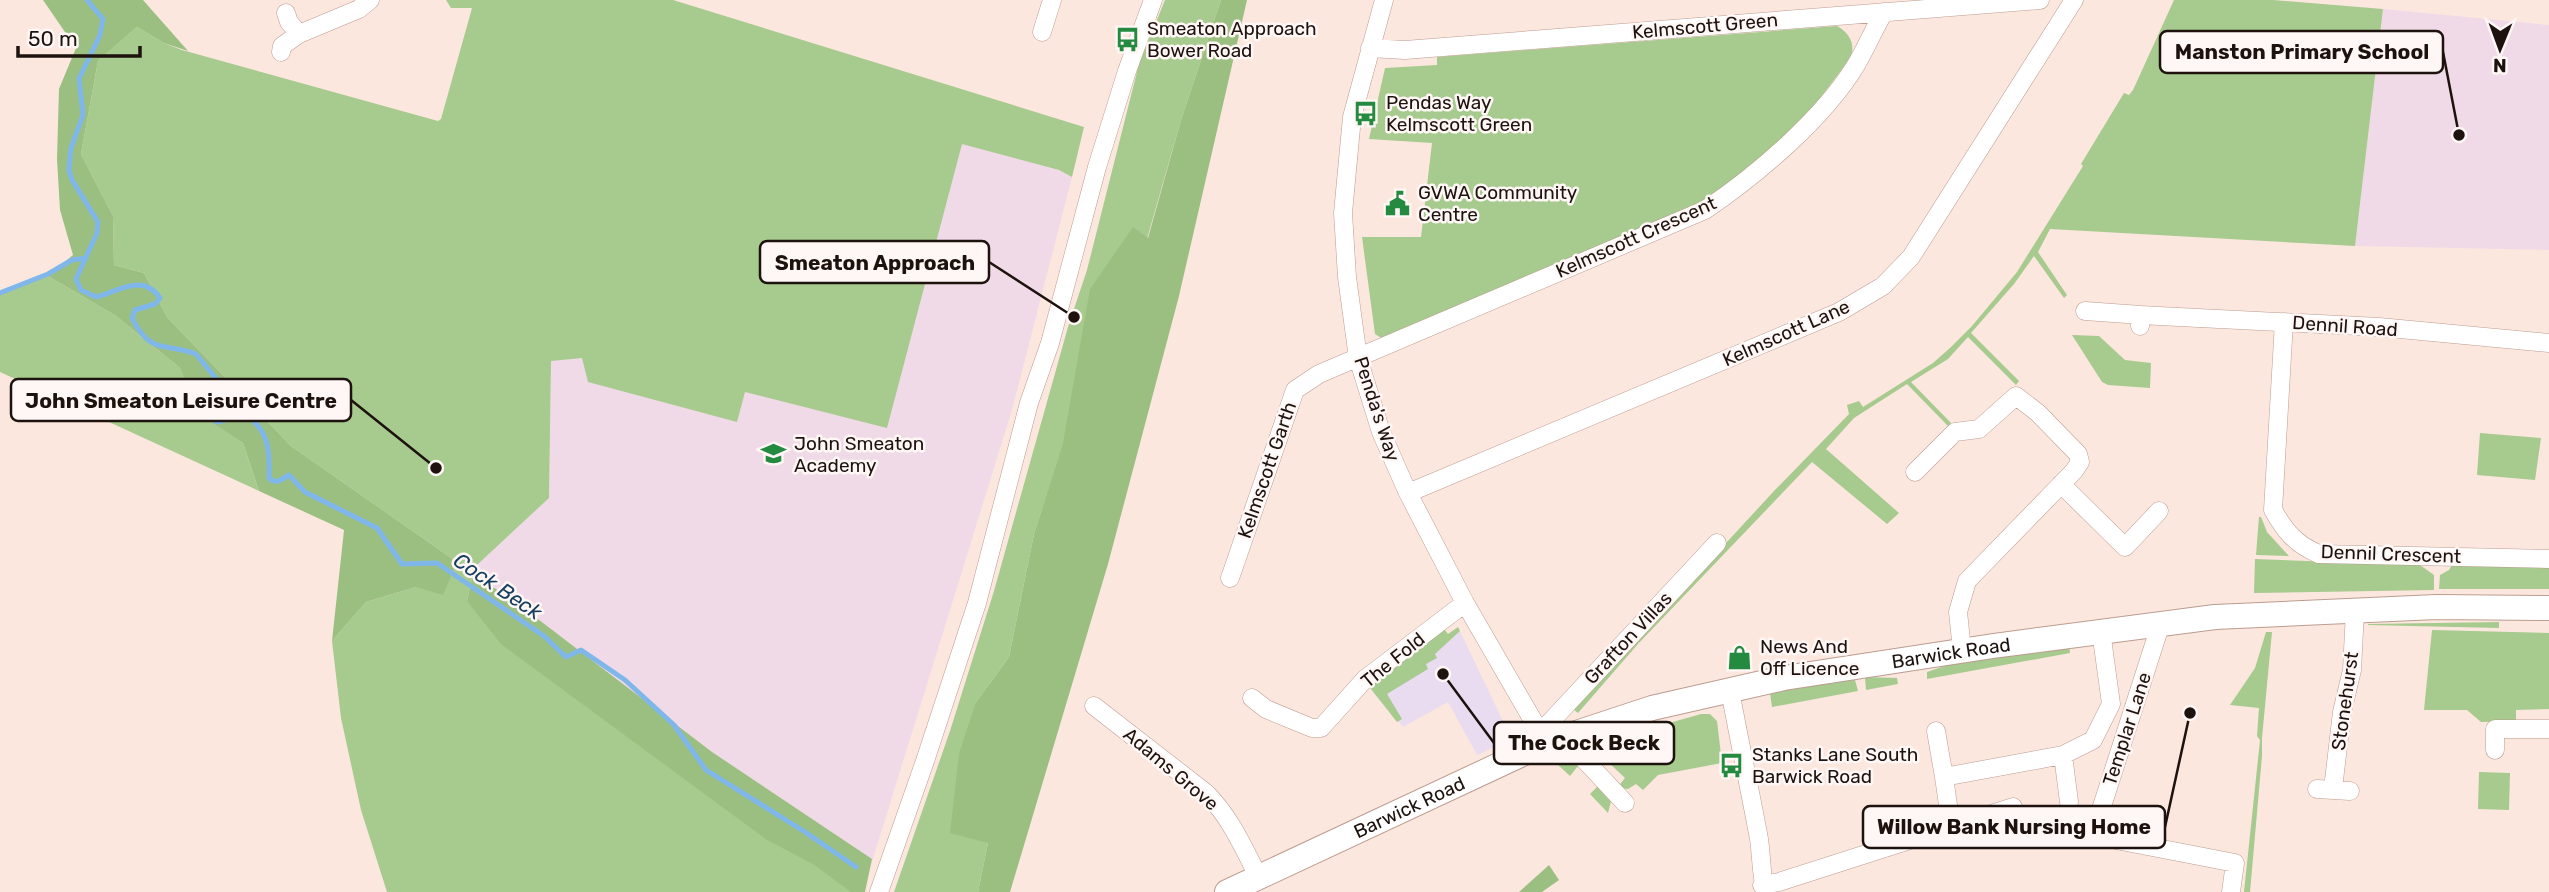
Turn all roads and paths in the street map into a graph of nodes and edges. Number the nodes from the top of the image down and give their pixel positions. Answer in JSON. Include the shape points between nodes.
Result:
{"nodes":[{"id":1,"x":370,"y":0,"type":"edge"},
{"id":2,"x":1052,"y":0,"type":"edge"},
{"id":3,"x":1153,"y":0,"type":"edge"},
{"id":4,"x":1384,"y":0,"type":"edge"},
{"id":5,"x":2040,"y":0,"type":"edge"},
{"id":6,"x":2067,"y":3,"type":"edge"},
{"id":7,"x":1884,"y":12,"type":"junction"},
{"id":8,"x":286,"y":13,"type":"dead end"},
{"id":9,"x":1042,"y":32,"type":"dead end"},
{"id":10,"x":299,"y":34,"type":"junction"},
{"id":11,"x":1370,"y":47,"type":"junction"},
{"id":12,"x":281,"y":52,"type":"dead end"},
{"id":13,"x":2085,"y":311,"type":"dead end"},
{"id":14,"x":2284,"y":322,"type":"junction"},
{"id":15,"x":2549,"y":342,"type":"edge"},
{"id":16,"x":1359,"y":358,"type":"junction"},
{"id":17,"x":1915,"y":472,"type":"dead end"},
{"id":18,"x":2061,"y":484,"type":"junction"},
{"id":19,"x":1408,"y":493,"type":"junction"},
{"id":20,"x":2159,"y":511,"type":"dead end"},
{"id":21,"x":1717,"y":543,"type":"dead end"},
{"id":22,"x":2549,"y":559,"type":"edge"},
{"id":23,"x":1230,"y":578,"type":"dead end"},
{"id":24,"x":1465,"y":603,"type":"junction"},
{"id":25,"x":2549,"y":608,"type":"edge"},
{"id":26,"x":2355,"y":611,"type":"junction"},
{"id":27,"x":2161,"y":623,"type":"junction"},
{"id":28,"x":2101,"y":631,"type":"junction"},
{"id":29,"x":1962,"y":650,"type":"junction"},
{"id":30,"x":1730,"y":690,"type":"junction"},
{"id":31,"x":1081,"y":693,"type":"dead end"},
{"id":32,"x":1252,"y":698,"type":"dead end"},
{"id":33,"x":2549,"y":729,"type":"edge"},
{"id":34,"x":1936,"y":731,"type":"dead end"},
{"id":35,"x":1549,"y":738,"type":"junction"},
{"id":36,"x":2495,"y":750,"type":"dead end"},
{"id":37,"x":2063,"y":755,"type":"junction"},
{"id":38,"x":1944,"y":777,"type":"junction"},
{"id":39,"x":2333,"y":790,"type":"dead end"},
{"id":40,"x":1625,"y":802,"type":"dead end"},
{"id":41,"x":2069,"y":802,"type":"dead end"},
{"id":42,"x":1948,"y":805,"type":"dead end"},
{"id":43,"x":2013,"y":807,"type":"dead end"},
{"id":44,"x":1259,"y":878,"type":"junction"},
{"id":45,"x":1762,"y":890,"type":"edge"},
{"id":46,"x":879,"y":892,"type":"edge"},
{"id":47,"x":1227,"y":892,"type":"edge"},
{"id":48,"x":2231,"y":892,"type":"edge"}],
"edges":[{"from":1,"to":10,"type":"street"},
{"from":2,"to":9,"type":"street"},
{"from":3,"to":46,"type":"street","via":[[1097,167],[977,603]]},
{"from":4,"to":11,"type":"street","name":"Penda's Way"},
{"from":5,"to":7,"type":"street","name":"Kelmscott Green"},
{"from":6,"to":19,"type":"street","name":"Kelmscott Lane","via":[[1911,257],[1883,286],[1839,312]]},
{"from":7,"to":11,"type":"street","name":"Kelmscott Green","via":[[1405,50]]},
{"from":7,"to":16,"type":"street","name":"Kelmscott Crescent","via":[[1855,66],[1818,115],[1739,187],[1705,210]]},
{"from":8,"to":10,"type":"street"},
{"from":10,"to":12,"type":"street","via":[[282,46]]},
{"from":11,"to":16,"type":"street","name":"Penda's Way","via":[[1352,117],[1343,213]]},
{"from":13,"to":14,"type":"street","name":"Dennil Road","via":[[2141,321]]},
{"from":14,"to":15,"type":"street","name":"Dennil Road"},
{"from":14,"to":22,"type":"street","name":"Dennil Crescent","via":[[2273,510],[2284,530],[2303,548],[2319,554]]},
{"from":16,"to":19,"type":"street","name":"Penda's Way","via":[[1381,432]]},
{"from":16,"to":23,"type":"street","name":"Kelmscott Garth","via":[[1319,374],[1295,390]]},
{"from":17,"to":18,"type":"street","via":[[1955,432],[1979,429],[2016,396],[2078,454],[2080,462]]},
{"from":18,"to":20,"type":"street","via":[[2125,547]]},
{"from":18,"to":29,"type":"street","via":[[1966,581],[1958,612]]},
{"from":19,"to":24,"type":"street","name":"Penda's Way"},
{"from":21,"to":35,"type":"street","name":"Grafton Villas"},
{"from":24,"to":32,"type":"street","name":"The Fold","via":[[1366,680],[1321,728],[1266,709]]},
{"from":24,"to":35,"type":"street","name":"Penda's Way"},
{"from":25,"to":26,"type":"street","name":"Barwick Road"},
{"from":26,"to":27,"type":"street","name":"Barwick Road"},
{"from":26,"to":39,"type":"street","name":"Stonehurst","via":[[2353,670],[2342,712]]},
{"from":27,"to":28,"type":"street","name":"Barwick Road"},
{"from":27,"to":48,"type":"street","name":"Templar Lane","via":[[2095,828],[2111,839],[2235,863]]},
{"from":28,"to":29,"type":"street","name":"Barwick Road"},
{"from":28,"to":37,"type":"street","via":[[2111,704],[2093,740]]},
{"from":29,"to":30,"type":"street","name":"Barwick Road"},
{"from":30,"to":35,"type":"street","name":"Barwick Road"},
{"from":30,"to":45,"type":"street","via":[[1763,867]]},
{"from":31,"to":44,"type":"street","name":"Adams Grove","via":[[1091,710],[1206,793],[1232,824]]},
{"from":33,"to":36,"type":"street","via":[[2495,729]]},
{"from":34,"to":38,"type":"street"},
{"from":35,"to":40,"type":"street","name":"Penda's Way"},
{"from":35,"to":44,"type":"street","name":"Barwick Road"},
{"from":37,"to":38,"type":"street"},
{"from":37,"to":41,"type":"street"},
{"from":38,"to":42,"type":"street"},
{"from":43,"to":45,"type":"street"},
{"from":44,"to":47,"type":"street","name":"Barwick Road"}]}
